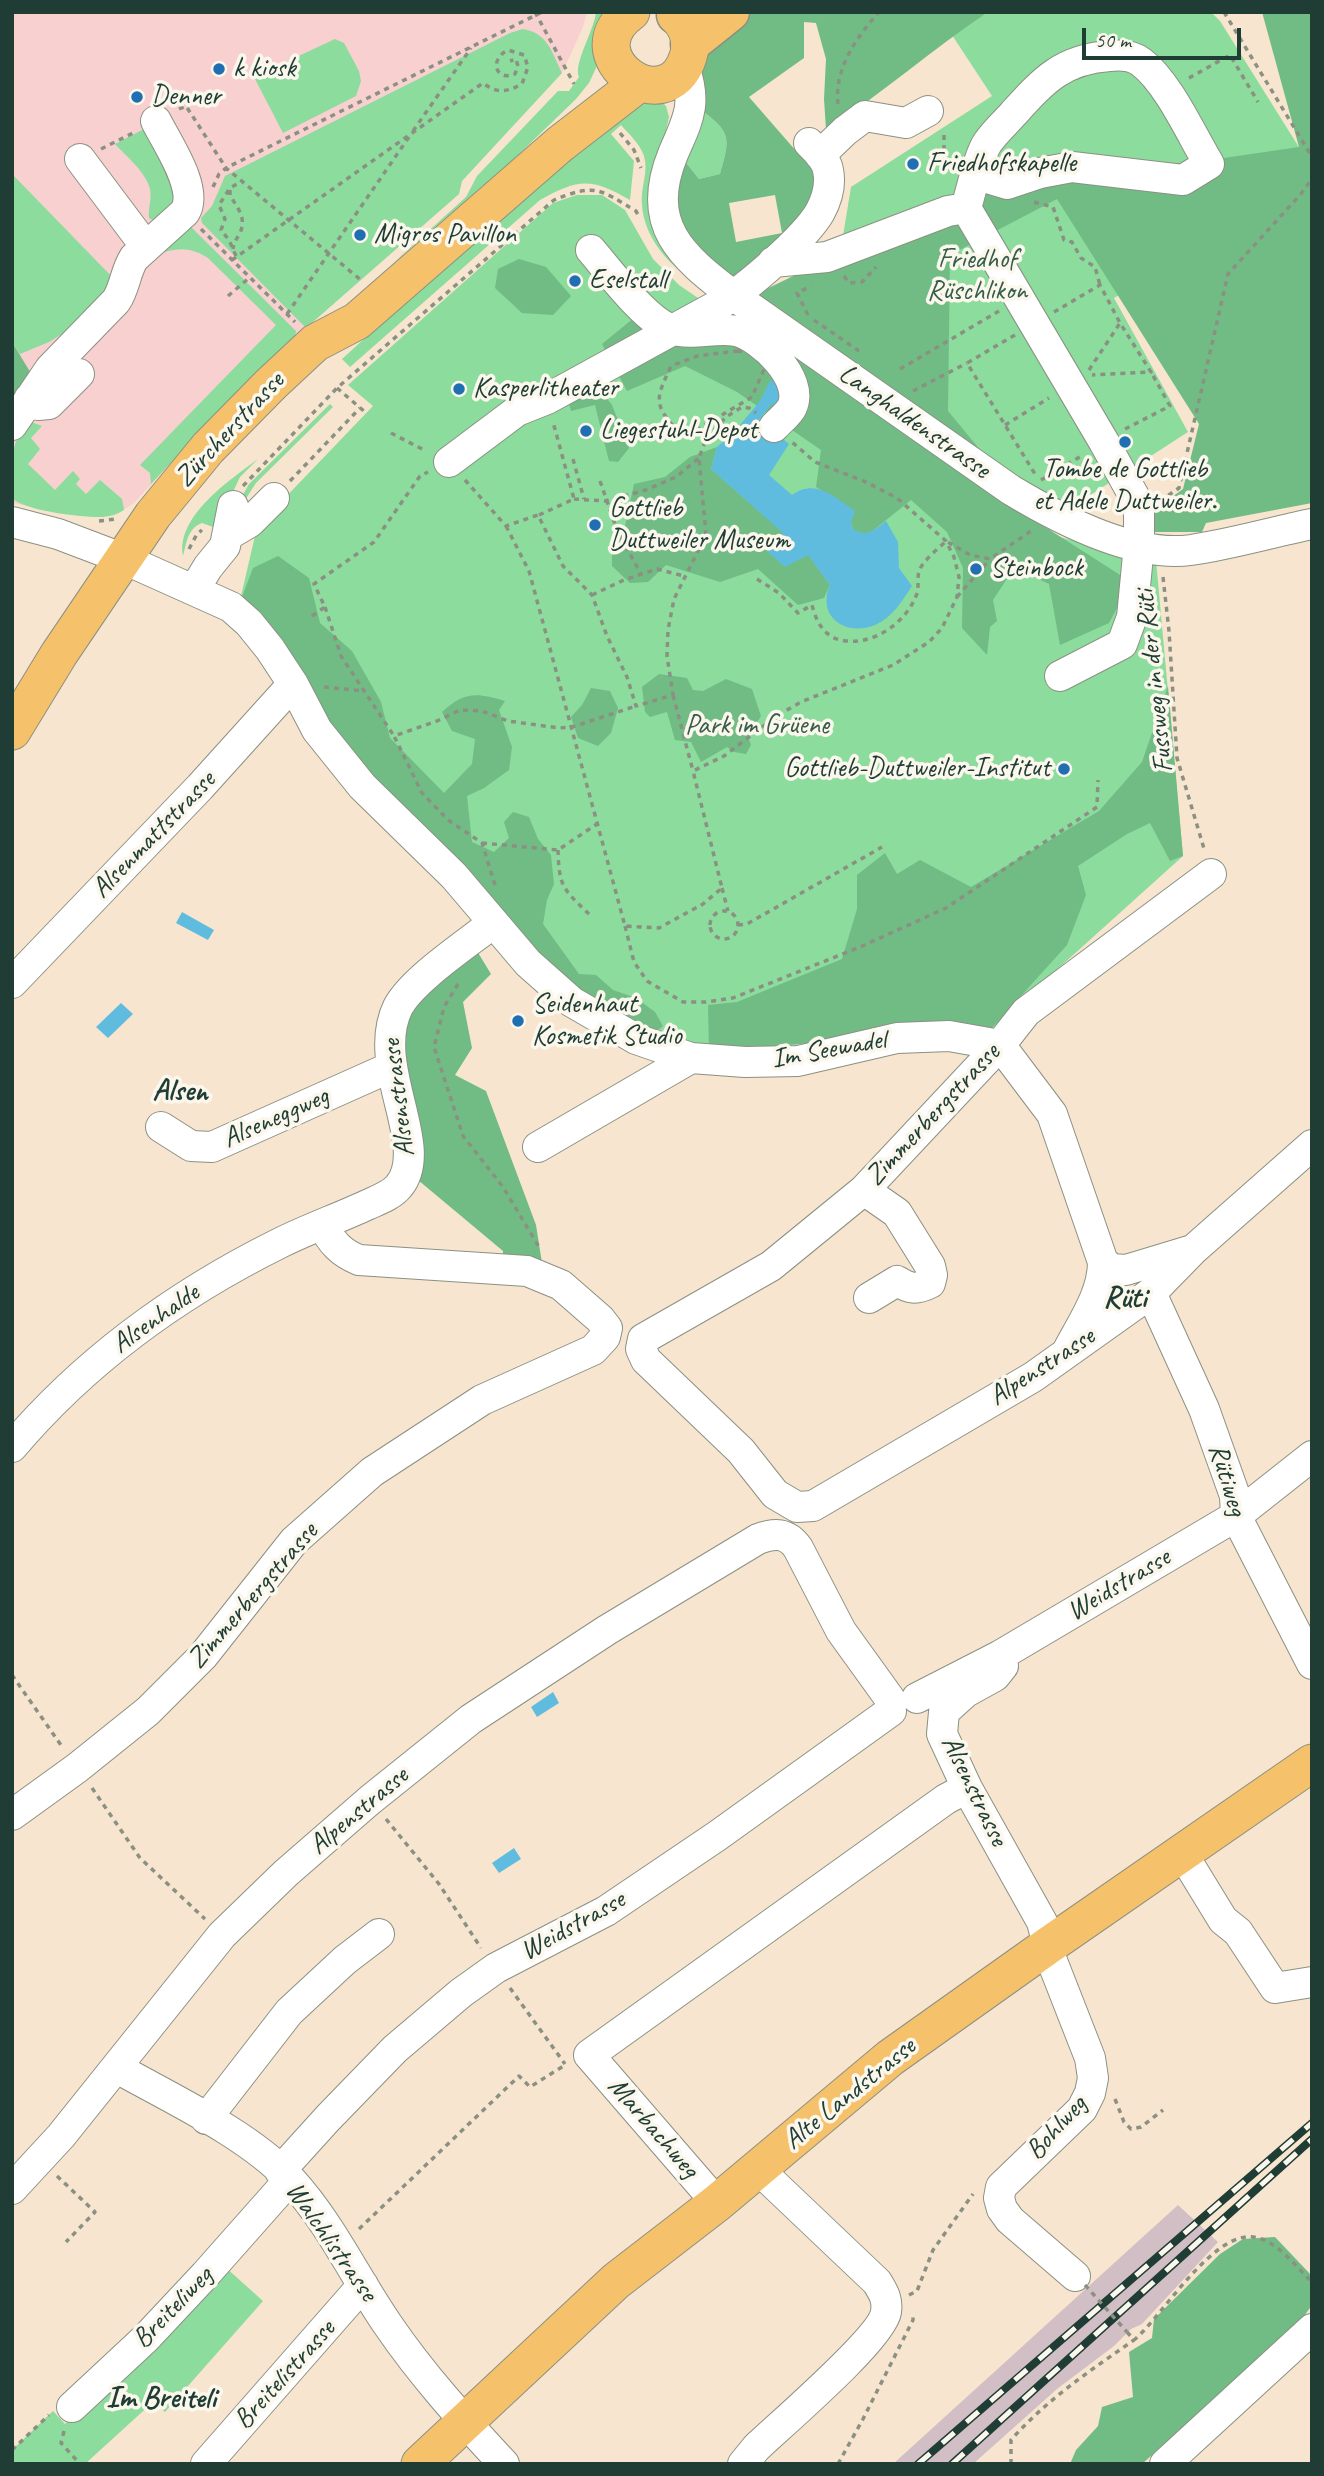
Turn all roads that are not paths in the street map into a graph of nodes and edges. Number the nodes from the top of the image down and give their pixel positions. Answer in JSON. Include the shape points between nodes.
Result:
{"nodes":[{"id":1,"x":730,"y":12,"type":"edge"},
{"id":2,"x":626,"y":14,"type":"edge"},
{"id":3,"x":665,"y":47,"type":"edge"},
{"id":4,"x":928,"y":111,"type":"dead end"},
{"id":5,"x":156,"y":121,"type":"dead end"},
{"id":6,"x":80,"y":159,"type":"dead end"},
{"id":7,"x":976,"y":175,"type":"junction"},
{"id":8,"x":966,"y":208,"type":"junction"},
{"id":9,"x":146,"y":247,"type":"junction"},
{"id":10,"x":591,"y":250,"type":"dead end"},
{"id":11,"x":773,"y":262,"type":"junction"},
{"id":12,"x":734,"y":296,"type":"junction"},
{"id":13,"x":671,"y":329,"type":"junction"},
{"id":14,"x":79,"y":374,"type":"dead end"},
{"id":15,"x":29,"y":399,"type":"junction"},
{"id":16,"x":12,"y":425,"type":"edge"},
{"id":17,"x":774,"y":427,"type":"road end"},
{"id":18,"x":449,"y":462,"type":"road end"},
{"id":19,"x":274,"y":498,"type":"road end"},
{"id":20,"x":233,"y":506,"type":"road end"},
{"id":21,"x":12,"y":522,"type":"edge"},
{"id":22,"x":1312,"y":524,"type":"edge"},
{"id":23,"x":228,"y":535,"type":"junction"},
{"id":24,"x":1150,"y":555,"type":"junction"},
{"id":25,"x":124,"y":559,"type":"junction"},
{"id":26,"x":194,"y":590,"type":"junction"},
{"id":27,"x":1060,"y":676,"type":"dead end"},
{"id":28,"x":293,"y":684,"type":"junction"},
{"id":29,"x":12,"y":731,"type":"edge"},
{"id":30,"x":1211,"y":874,"type":"road end"},
{"id":31,"x":495,"y":909,"type":"junction"},
{"id":32,"x":12,"y":983,"type":"edge"},
{"id":33,"x":1000,"y":1045,"type":"junction"},
{"id":34,"x":691,"y":1058,"type":"junction"},
{"id":35,"x":391,"y":1068,"type":"junction"},
{"id":36,"x":161,"y":1127,"type":"dead end"},
{"id":37,"x":1312,"y":1144,"type":"edge"},
{"id":38,"x":538,"y":1147,"type":"dead end"},
{"id":39,"x":864,"y":1190,"type":"junction"},
{"id":40,"x":323,"y":1225,"type":"junction"},
{"id":41,"x":1194,"y":1250,"type":"junction"},
{"id":42,"x":1103,"y":1262,"type":"junction"},
{"id":43,"x":1151,"y":1293,"type":"junction"},
{"id":44,"x":869,"y":1298,"type":"dead end"},
{"id":45,"x":1066,"y":1354,"type":"junction"},
{"id":46,"x":12,"y":1447,"type":"edge"},
{"id":47,"x":1312,"y":1456,"type":"edge"},
{"id":48,"x":813,"y":1506,"type":"joint"},
{"id":49,"x":1236,"y":1516,"type":"junction"},
{"id":50,"x":1001,"y":1656,"type":"junction"},
{"id":51,"x":1312,"y":1664,"type":"edge"},
{"id":52,"x":904,"y":1704,"type":"junction"},
{"id":53,"x":1312,"y":1763,"type":"edge"},
{"id":54,"x":967,"y":1788,"type":"junction"},
{"id":55,"x":12,"y":1815,"type":"edge"},
{"id":56,"x":1182,"y":1853,"type":"junction"},
{"id":57,"x":379,"y":1934,"type":"dead end"},
{"id":58,"x":1049,"y":1945,"type":"junction"},
{"id":59,"x":1312,"y":1982,"type":"edge"},
{"id":60,"x":117,"y":2068,"type":"junction"},
{"id":61,"x":206,"y":2119,"type":"junction"},
{"id":62,"x":758,"y":2169,"type":"junction"},
{"id":63,"x":285,"y":2175,"type":"junction"},
{"id":64,"x":12,"y":2189,"type":"edge"},
{"id":65,"x":717,"y":2203,"type":"junction"},
{"id":66,"x":1080,"y":2281,"type":"road end"},
{"id":67,"x":363,"y":2285,"type":"junction"},
{"id":68,"x":1312,"y":2329,"type":"edge"},
{"id":69,"x":72,"y":2407,"type":"road end"},
{"id":70,"x":464,"y":2422,"type":"junction"},
{"id":71,"x":206,"y":2464,"type":"edge"},
{"id":72,"x":420,"y":2464,"type":"edge"},
{"id":73,"x":504,"y":2464,"type":"edge"},
{"id":74,"x":743,"y":2464,"type":"edge"},
{"id":75,"x":1165,"y":2464,"type":"edge"}],
"edges":[{"from":1,"to":3,"type":"highway"},
{"from":2,"to":3,"type":"main road","via":[[612,40]]},
{"from":3,"to":12,"type":"street","name":"Langhaldenstrasse","via":[[678,100],[688,114],[663,182],[664,215],[683,253]]},
{"from":3,"to":25,"type":"main road","name":"Zürcherstrasse","via":[[357,321],[315,343],[208,448]]},
{"from":4,"to":11,"type":"street","via":[[906,123],[865,116],[815,149],[828,166],[826,197],[809,226]]},
{"from":5,"to":9,"type":"street","via":[[187,184],[190,200],[185,212]]},
{"from":6,"to":9,"type":"street"},
{"from":7,"to":7,"type":"street","via":[[986,144],[1043,82],[1088,57],[1120,55],[1139,60],[1155,75],[1209,163],[1184,180],[1072,167],[1007,184]]},
{"from":7,"to":8,"type":"street"},
{"from":8,"to":11,"type":"street","via":[[827,257]]},
{"from":8,"to":24,"type":"street","via":[[1135,498]]},
{"from":9,"to":15,"type":"street","via":[[128,268],[116,301],[66,350]]},
{"from":10,"to":13,"type":"street","via":[[649,316]]},
{"from":11,"to":12,"type":"street"},
{"from":12,"to":13,"type":"street"},
{"from":12,"to":24,"type":"street","name":"Langhaldenstrasse","via":[[1011,490],[1050,514]]},
{"from":13,"to":17,"type":"street","via":[[737,331],[766,348],[786,368],[795,391],[792,407]]},
{"from":13,"to":18,"type":"street","via":[[547,399],[517,411]]},
{"from":14,"to":15,"type":"street","via":[[50,404],[38,405]]},
{"from":15,"to":16,"type":"street"},
{"from":19,"to":23,"type":"street","via":[[250,522]]},
{"from":20,"to":23,"type":"street"},
{"from":21,"to":25,"type":"street"},
{"from":22,"to":24,"type":"street","name":"Langhaldenstrasse"},
{"from":23,"to":26,"type":"street"},
{"from":24,"to":27,"type":"street","via":[[1122,644]]},
{"from":25,"to":26,"type":"street"},
{"from":25,"to":29,"type":"main road","name":"Zürcherstrasse"},
{"from":26,"to":28,"type":"street","via":[[231,607],[249,623]]},
{"from":28,"to":31,"type":"street","via":[[317,730],[362,786],[454,876]]},
{"from":28,"to":32,"type":"street","name":"Alsenmattstrasse"},
{"from":30,"to":33,"type":"street","name":"Zimmerbergstrasse","via":[[1026,1012]]},
{"from":31,"to":34,"type":"street","name":"Im Seewadel","via":[[528,964],[572,1002],[636,1039]]},
{"from":31,"to":35,"type":"street","name":"Alsenstrasse","via":[[456,953],[399,1005],[391,1026]]},
{"from":33,"to":34,"type":"street","name":"Im Seewadel","via":[[949,1035],[897,1038],[799,1060]]},
{"from":33,"to":39,"type":"street","name":"Zimmerbergstrasse"},
{"from":33,"to":42,"type":"street","via":[[1052,1114]]},
{"from":34,"to":38,"type":"street"},
{"from":35,"to":36,"type":"street","name":"Alseneggweg","via":[[212,1147],[191,1146]]},
{"from":35,"to":40,"type":"street","name":"Alsenstrasse","via":[[410,1151],[407,1175],[398,1189],[385,1197]]},
{"from":37,"to":41,"type":"street","name":"Alpenstrasse"},
{"from":39,"to":44,"type":"street","via":[[897,1213],[932,1275],[930,1283],[920,1288],[909,1289],[897,1281]]},
{"from":39,"to":48,"type":"street","name":"Zimmerbergstrasse","via":[[771,1266],[643,1339],[640,1349],[741,1451],[775,1494],[797,1507]]},
{"from":40,"to":46,"type":"street","name":"Alsenhalde","via":[[215,1278],[155,1318],[79,1377]]},
{"from":40,"to":55,"type":"street","name":"Zimmerbergstrasse","via":[[339,1249],[359,1260],[527,1271],[561,1285],[600,1319],[607,1328],[605,1337],[593,1350],[482,1401],[372,1472],[294,1541],[203,1656],[148,1710]]},
{"from":41,"to":42,"type":"street","via":[[1126,1270],[1112,1269]]},
{"from":41,"to":43,"type":"street","name":"Alpenstrasse"},
{"from":42,"to":45,"type":"street","via":[[1099,1290]]},
{"from":43,"to":45,"type":"street","name":"Alpenstrasse"},
{"from":43,"to":49,"type":"street","name":"Rütiweg","via":[[1204,1409],[1234,1496]]},
{"from":45,"to":48,"type":"street","name":"Alpenstrasse"},
{"from":47,"to":49,"type":"street","name":"Weidstrasse"},
{"from":49,"to":50,"type":"street","name":"Weidstrasse"},
{"from":49,"to":51,"type":"street","name":"Rütiweg"},
{"from":50,"to":52,"type":"street","name":"Weidstrasse"},
{"from":50,"to":54,"type":"street","name":"Alsenstrasse","via":[[1003,1666],[995,1676],[944,1712],[942,1734]]},
{"from":52,"to":60,"type":"street","name":"Alpenstrasse","via":[[890,1699],[841,1631],[798,1548],[788,1537],[774,1534],[758,1539],[471,1719],[370,1800],[286,1872],[222,1936]]},
{"from":52,"to":63,"type":"street","name":"Weidstrasse","via":[[606,1911],[496,1968],[396,2049],[328,2118]]},
{"from":53,"to":56,"type":"main road","name":"Alte Landstrasse"},
{"from":54,"to":58,"type":"street","name":"Alsenstrasse","via":[[1042,1922]]},
{"from":54,"to":65,"type":"street","name":"Marbachweg","via":[[577,2060]]},
{"from":56,"to":58,"type":"main road","name":"Alte Landstrasse"},
{"from":56,"to":59,"type":"street","via":[[1223,1920],[1238,1932],[1275,1988]]},
{"from":57,"to":61,"type":"street","via":[[289,2012]]},
{"from":58,"to":62,"type":"main road","name":"Alte Landstrasse","via":[[891,2058]]},
{"from":58,"to":66,"type":"street","name":"Bohlweg","via":[[1090,2058],[1090,2094],[1082,2109],[1001,2187],[999,2198],[1010,2220]]},
{"from":60,"to":61,"type":"street","name":"Walchlistrasse"},
{"from":60,"to":64,"type":"street","name":"Alpenstrasse"},
{"from":61,"to":63,"type":"street","name":"Walchlistrasse"},
{"from":62,"to":65,"type":"main road","name":"Alte Landstrasse"},
{"from":62,"to":74,"type":"street","via":[[877,2282],[898,2296],[862,2348]]},
{"from":63,"to":67,"type":"street","name":"Walchlistrasse","via":[[334,2235]]},
{"from":63,"to":69,"type":"street","name":"Breiteliweg","via":[[205,2275],[146,2339]]},
{"from":65,"to":70,"type":"main road","name":"Alte Landstrasse","via":[[616,2281]]},
{"from":67,"to":70,"type":"street","name":"Walchlistrasse","via":[[413,2360]]},
{"from":67,"to":71,"type":"street","name":"Breitelistrasse"},
{"from":68,"to":75,"type":"street"},
{"from":70,"to":72,"type":"main road","name":"Alte Landstrasse"},
{"from":70,"to":73,"type":"street","name":"Walchlistrasse"}]}
